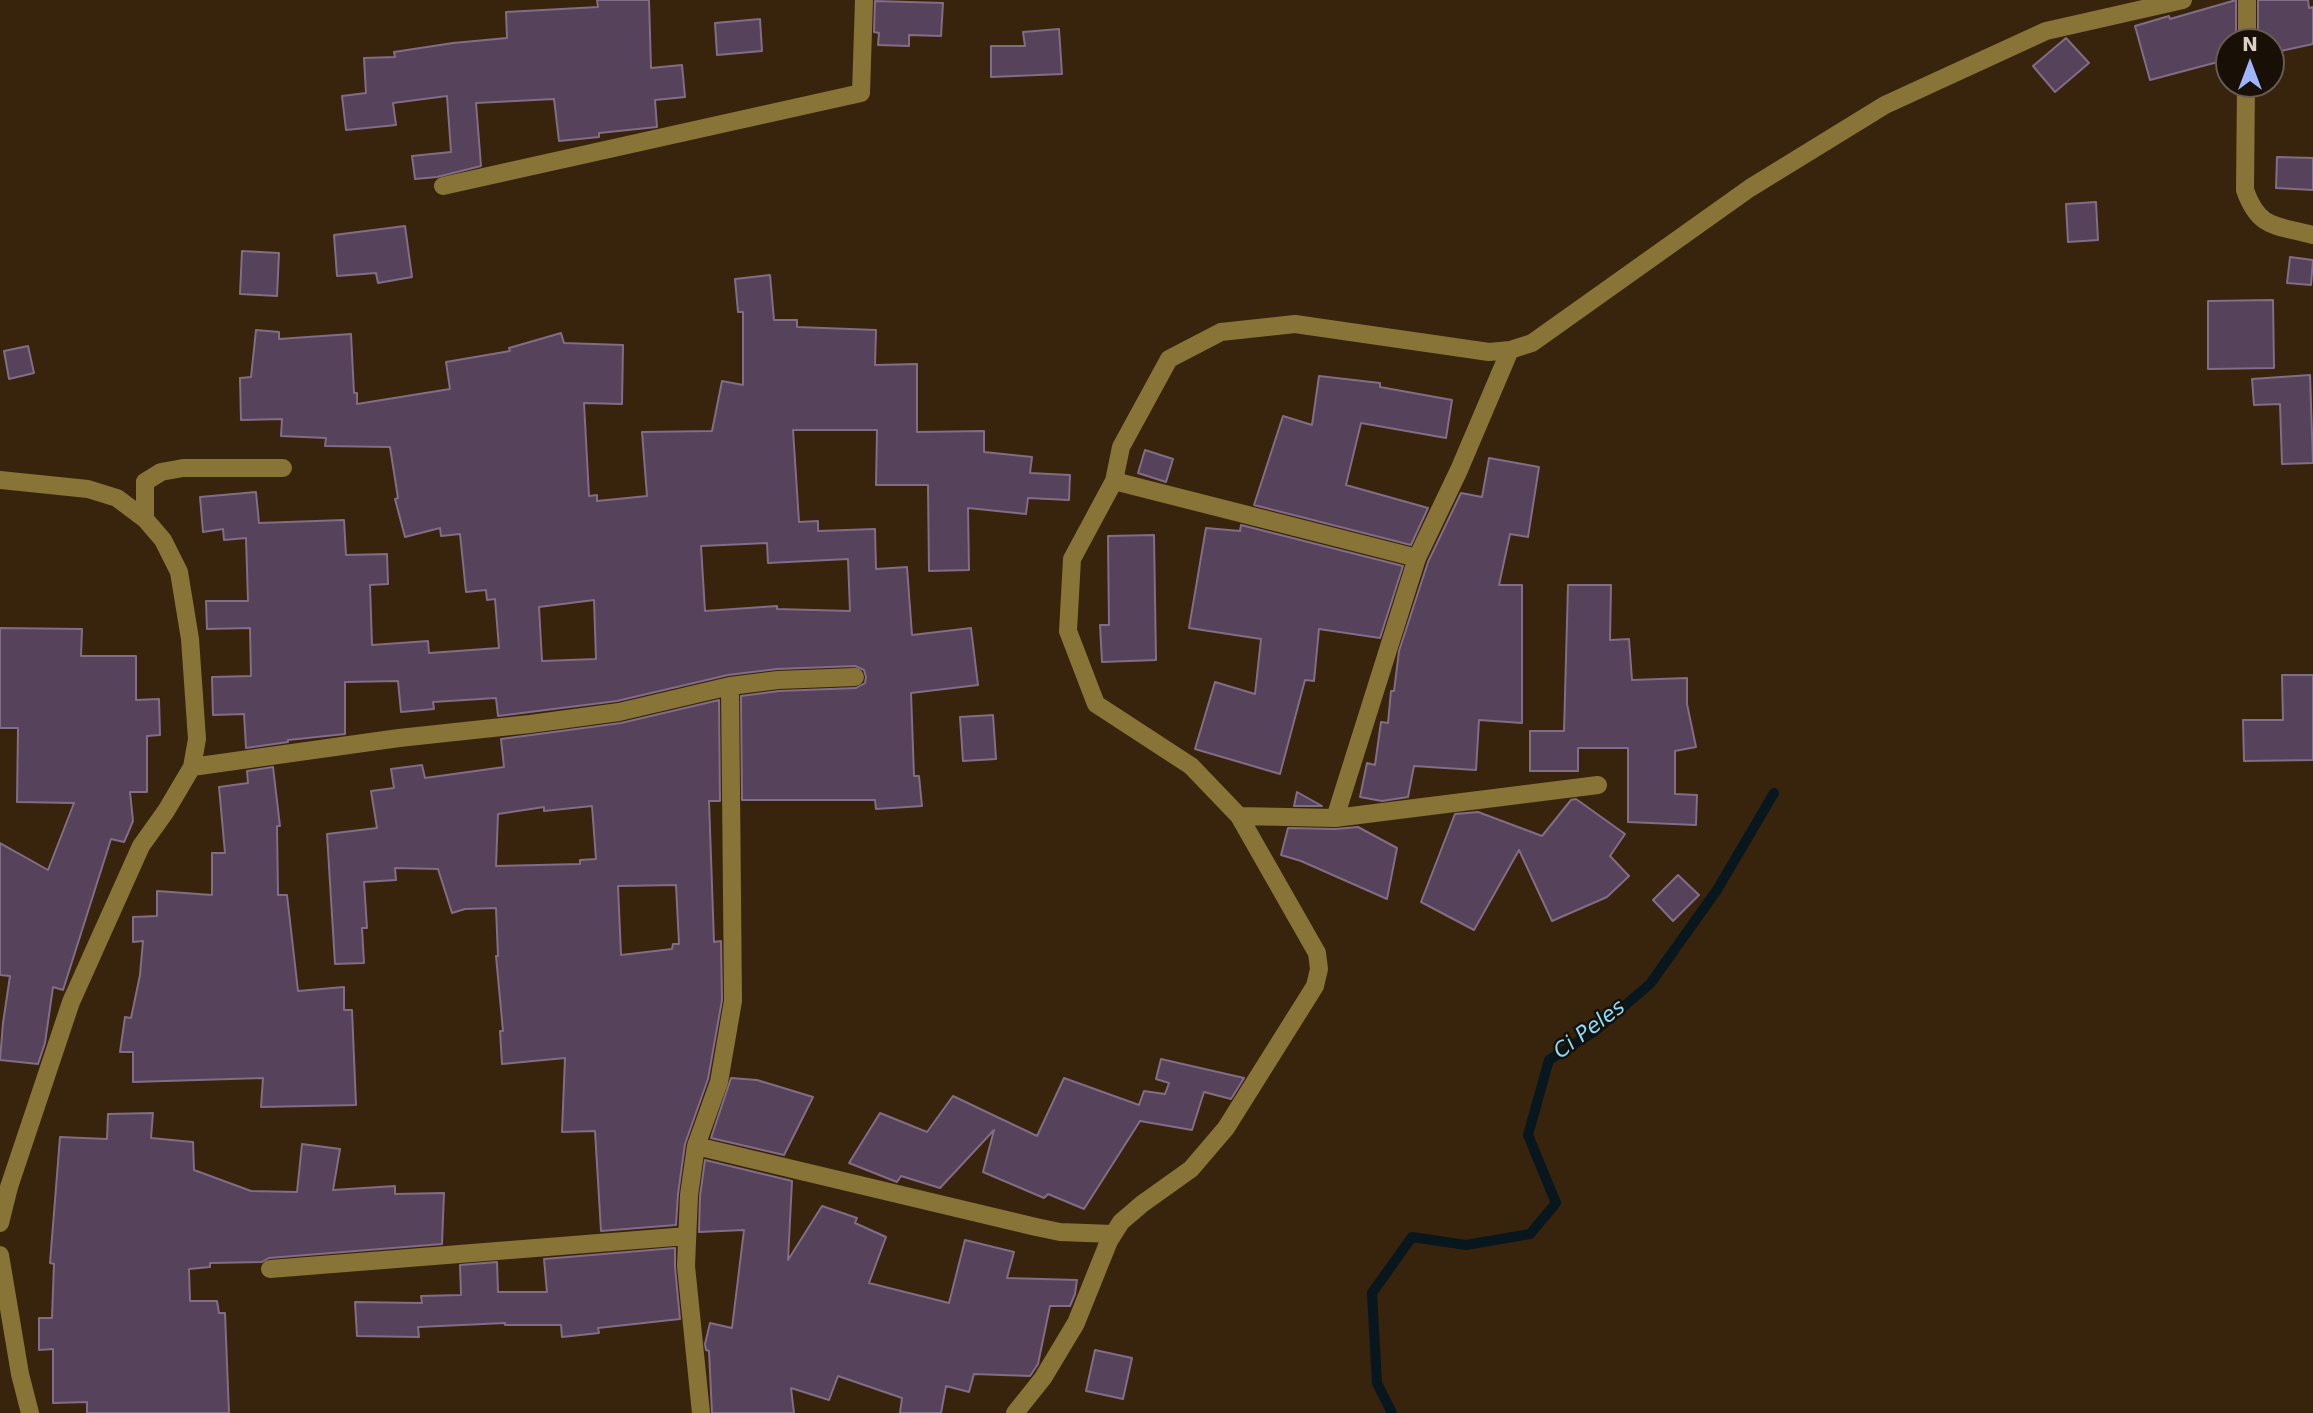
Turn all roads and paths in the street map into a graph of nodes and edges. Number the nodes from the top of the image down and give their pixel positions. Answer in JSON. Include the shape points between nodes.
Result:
{"nodes":[{"id":1,"x":864,"y":0,"type":"edge"},
{"id":2,"x":2183,"y":0,"type":"edge"},
{"id":3,"x":2247,"y":0,"type":"edge"},
{"id":4,"x":2247,"y":28,"type":"edge"},
{"id":5,"x":2246,"y":98,"type":"edge"},
{"id":6,"x":443,"y":186,"type":"dead end"},
{"id":7,"x":2313,"y":235,"type":"edge"},
{"id":8,"x":1510,"y":350,"type":"junction"},
{"id":9,"x":283,"y":468,"type":"dead end"},
{"id":10,"x":0,"y":480,"type":"edge"},
{"id":11,"x":1114,"y":481,"type":"junction"},
{"id":12,"x":145,"y":519,"type":"junction"},
{"id":13,"x":1417,"y":558,"type":"junction"},
{"id":14,"x":855,"y":677,"type":"dead end"},
{"id":15,"x":730,"y":686,"type":"junction"},
{"id":16,"x":191,"y":767,"type":"junction"},
{"id":17,"x":1598,"y":785,"type":"dead end"},
{"id":18,"x":1239,"y":816,"type":"junction"},
{"id":19,"x":1335,"y":818,"type":"junction"},
{"id":20,"x":696,"y":1146,"type":"junction"},
{"id":21,"x":0,"y":1223,"type":"edge"},
{"id":22,"x":1113,"y":1234,"type":"junction"},
{"id":23,"x":687,"y":1236,"type":"junction"},
{"id":24,"x":0,"y":1255,"type":"edge"},
{"id":25,"x":270,"y":1269,"type":"dead end"},
{"id":26,"x":30,"y":1413,"type":"edge"},
{"id":27,"x":701,"y":1413,"type":"edge"},
{"id":28,"x":1015,"y":1413,"type":"edge"}],
"edges":[{"from":1,"to":6,"type":"street","via":[[861,93]]},
{"from":2,"to":8,"type":"street","via":[[2046,31],[1885,105],[1750,188],[1532,343]]},
{"from":3,"to":4,"type":"street"},
{"from":5,"to":7,"type":"street","via":[[2245,190],[2249,201],[2269,225]]},
{"from":8,"to":11,"type":"street","via":[[1489,352],[1295,324],[1221,332],[1169,359],[1121,447]]},
{"from":8,"to":13,"type":"street"},
{"from":9,"to":12,"type":"street","via":[[161,472],[145,482]]},
{"from":10,"to":12,"type":"street","via":[[88,489],[117,498]]},
{"from":11,"to":13,"type":"street"},
{"from":11,"to":18,"type":"street","via":[[1072,559],[1068,631],[1096,704],[1191,765]]},
{"from":12,"to":16,"type":"street","via":[[163,540],[179,572],[195,690],[197,739]]},
{"from":13,"to":19,"type":"street"},
{"from":14,"to":15,"type":"street"},
{"from":15,"to":16,"type":"street","via":[[619,712]]},
{"from":15,"to":20,"type":"street","via":[[733,1001],[719,1082]]},
{"from":16,"to":21,"type":"street","via":[[141,846],[71,1002]]},
{"from":17,"to":19,"type":"street"},
{"from":18,"to":19,"type":"street"},
{"from":18,"to":22,"type":"street","via":[[1317,953],[1315,986],[1226,1128],[1191,1169],[1142,1204]]},
{"from":20,"to":22,"type":"street","via":[[1036,1227]]},
{"from":20,"to":23,"type":"street"},
{"from":22,"to":28,"type":"street","via":[[1076,1323],[1043,1378]]},
{"from":23,"to":25,"type":"street"},
{"from":23,"to":27,"type":"street"},
{"from":24,"to":26,"type":"street"}]}
